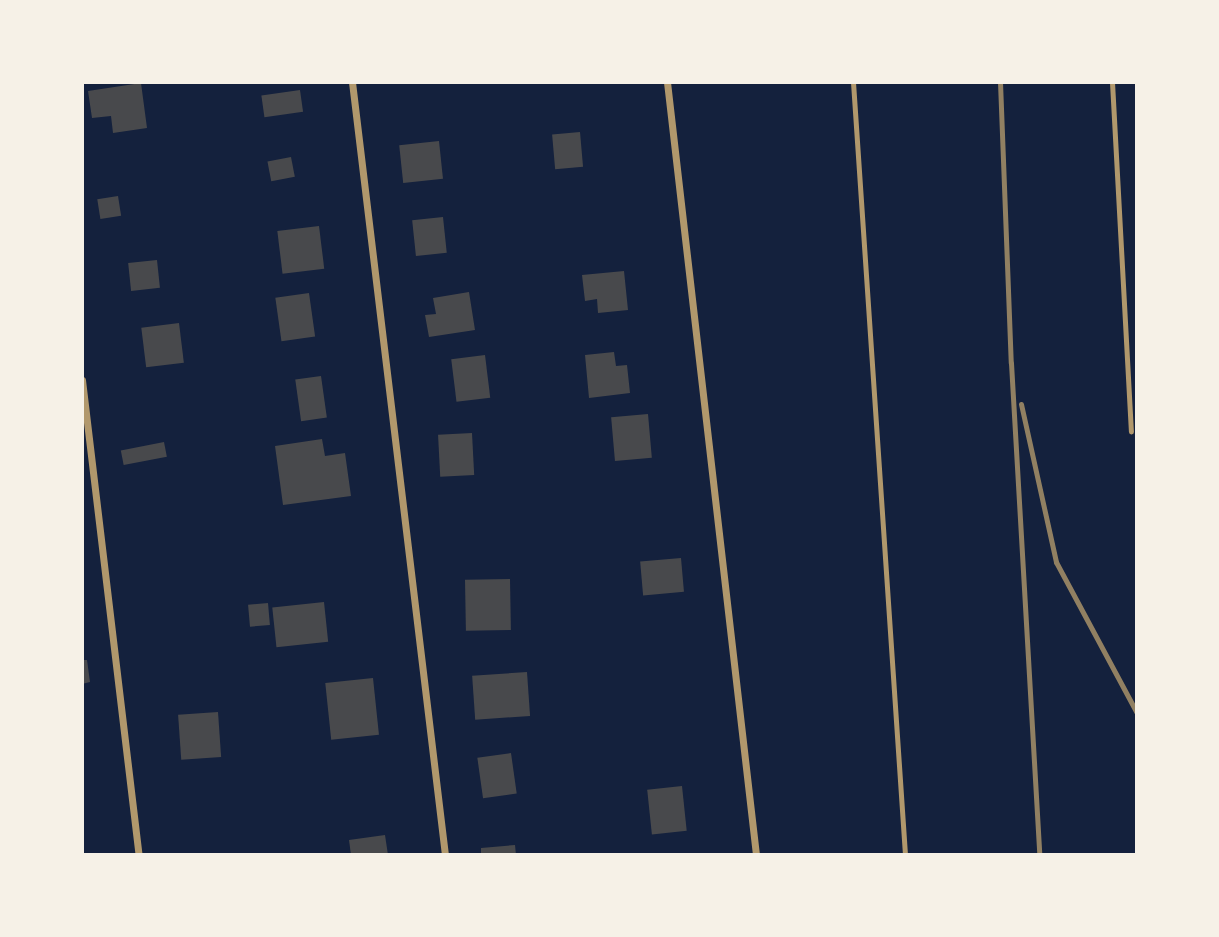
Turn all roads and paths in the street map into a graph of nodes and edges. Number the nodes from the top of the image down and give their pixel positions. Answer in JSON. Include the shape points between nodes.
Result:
{"nodes":[{"id":1,"x":352,"y":82,"type":"edge"},
{"id":2,"x":667,"y":82,"type":"edge"},
{"id":3,"x":853,"y":82,"type":"edge"},
{"id":4,"x":1112,"y":82,"type":"edge"},
{"id":5,"x":82,"y":380,"type":"edge"},
{"id":6,"x":1131,"y":431,"type":"dead end"},
{"id":7,"x":139,"y":855,"type":"edge"},
{"id":8,"x":445,"y":855,"type":"edge"},
{"id":9,"x":755,"y":855,"type":"edge"},
{"id":10,"x":905,"y":855,"type":"edge"}],
"edges":[{"from":1,"to":8,"type":"street"},
{"from":2,"to":9,"type":"street"},
{"from":3,"to":10,"type":"lane"},
{"from":4,"to":6,"type":"lane"},
{"from":5,"to":7,"type":"street"}]}
